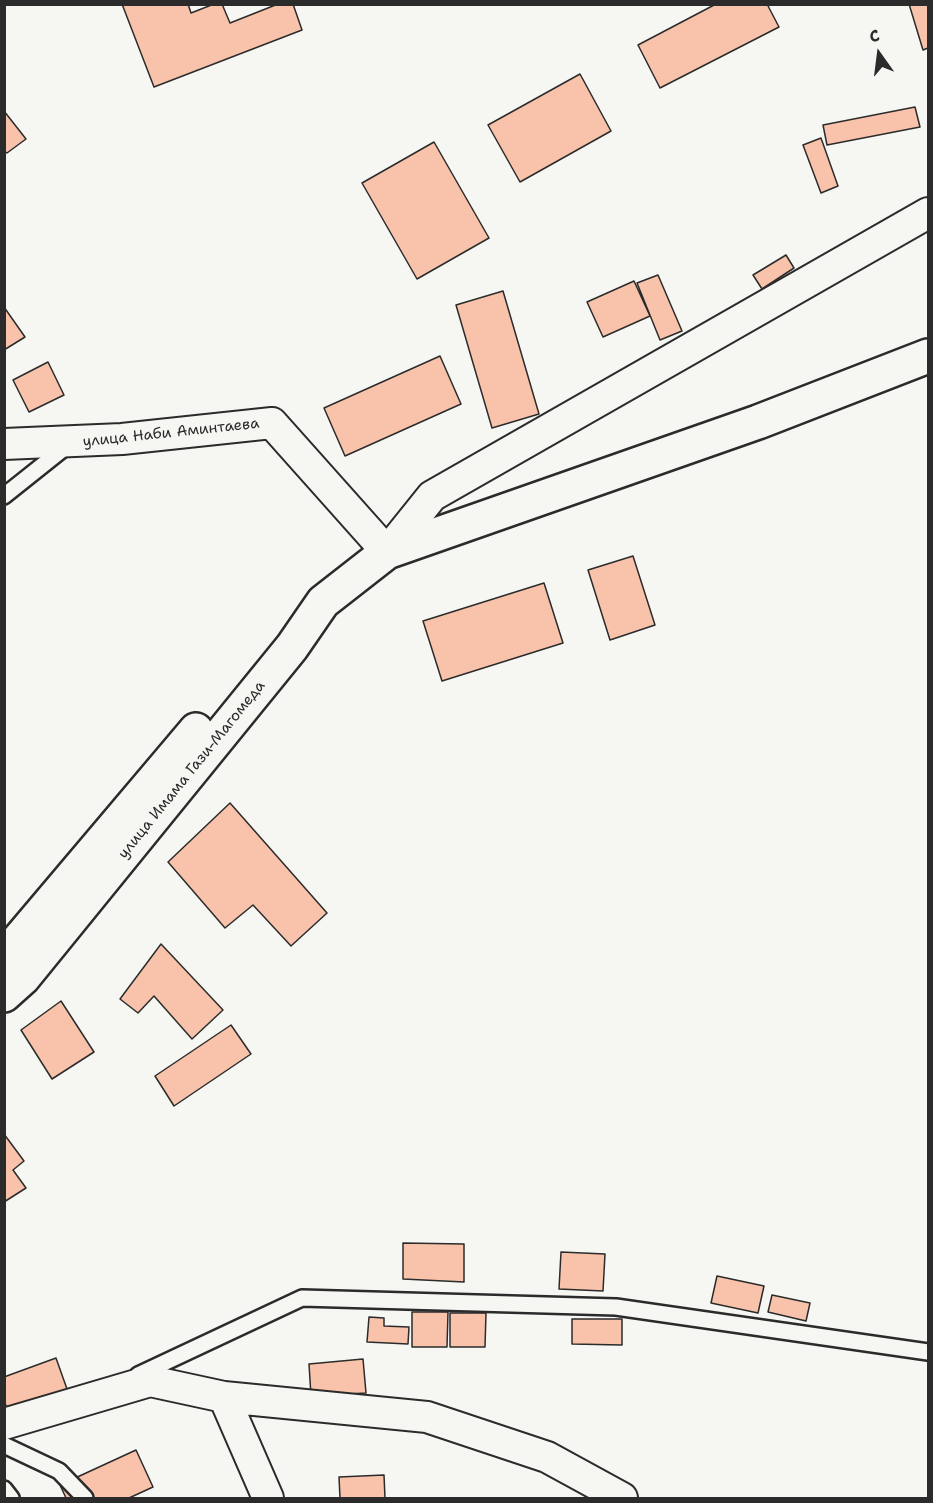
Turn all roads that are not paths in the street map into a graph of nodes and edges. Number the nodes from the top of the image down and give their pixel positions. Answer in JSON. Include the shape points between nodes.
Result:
{"nodes":[{"id":1,"x":928,"y":213,"type":"edge"},
{"id":2,"x":928,"y":356,"type":"edge"},
{"id":3,"x":71,"y":443,"type":"junction"},
{"id":4,"x":4,"y":444,"type":"edge"},
{"id":5,"x":4,"y":496,"type":"edge"},
{"id":6,"x":387,"y":552,"type":"junction"},
{"id":7,"x":323,"y":602,"type":"junction"},
{"id":8,"x":4,"y":957,"type":"edge"},
{"id":9,"x":4,"y":995,"type":"edge"},
{"id":10,"x":928,"y":1352,"type":"edge"},
{"id":11,"x":224,"y":1396,"type":"junction"},
{"id":12,"x":84,"y":1401,"type":"junction"},
{"id":13,"x":4,"y":1424,"type":"edge"},
{"id":14,"x":4,"y":1444,"type":"edge"},
{"id":15,"x":4,"y":1489,"type":"edge"},
{"id":16,"x":11,"y":1498,"type":"edge"},
{"id":17,"x":85,"y":1498,"type":"edge"},
{"id":18,"x":268,"y":1498,"type":"edge"},
{"id":19,"x":622,"y":1498,"type":"edge"}],
"edges":[{"from":1,"to":6,"type":"street","via":[[432,495]]},
{"from":2,"to":6,"type":"main road","name":"улица Имама Гази-Магомеда","via":[[758,422]]},
{"from":3,"to":4,"type":"street","name":"улица Наби Аминтаева"},
{"from":3,"to":5,"type":"lane"},
{"from":3,"to":6,"type":"street","name":"улица Наби Аминтаева","via":[[272,423]]},
{"from":6,"to":7,"type":"main road","name":"улица Имама Гази-Магомеда"},
{"from":7,"to":8,"type":"main road","via":[[272,639]]},
{"from":7,"to":9,"type":"main road","name":"улица Имама Гази-Магомеда","via":[[292,647],[23,978]]},
{"from":10,"to":12,"type":"lane","via":[[616,1307],[302,1298]]},
{"from":11,"to":12,"type":"street","via":[[150,1381]]},
{"from":11,"to":18,"type":"street"},
{"from":11,"to":19,"type":"street","via":[[427,1417],[547,1457]]},
{"from":12,"to":13,"type":"street"},
{"from":14,"to":17,"type":"lane","via":[[59,1471]]},
{"from":15,"to":16,"type":"lane"}]}
